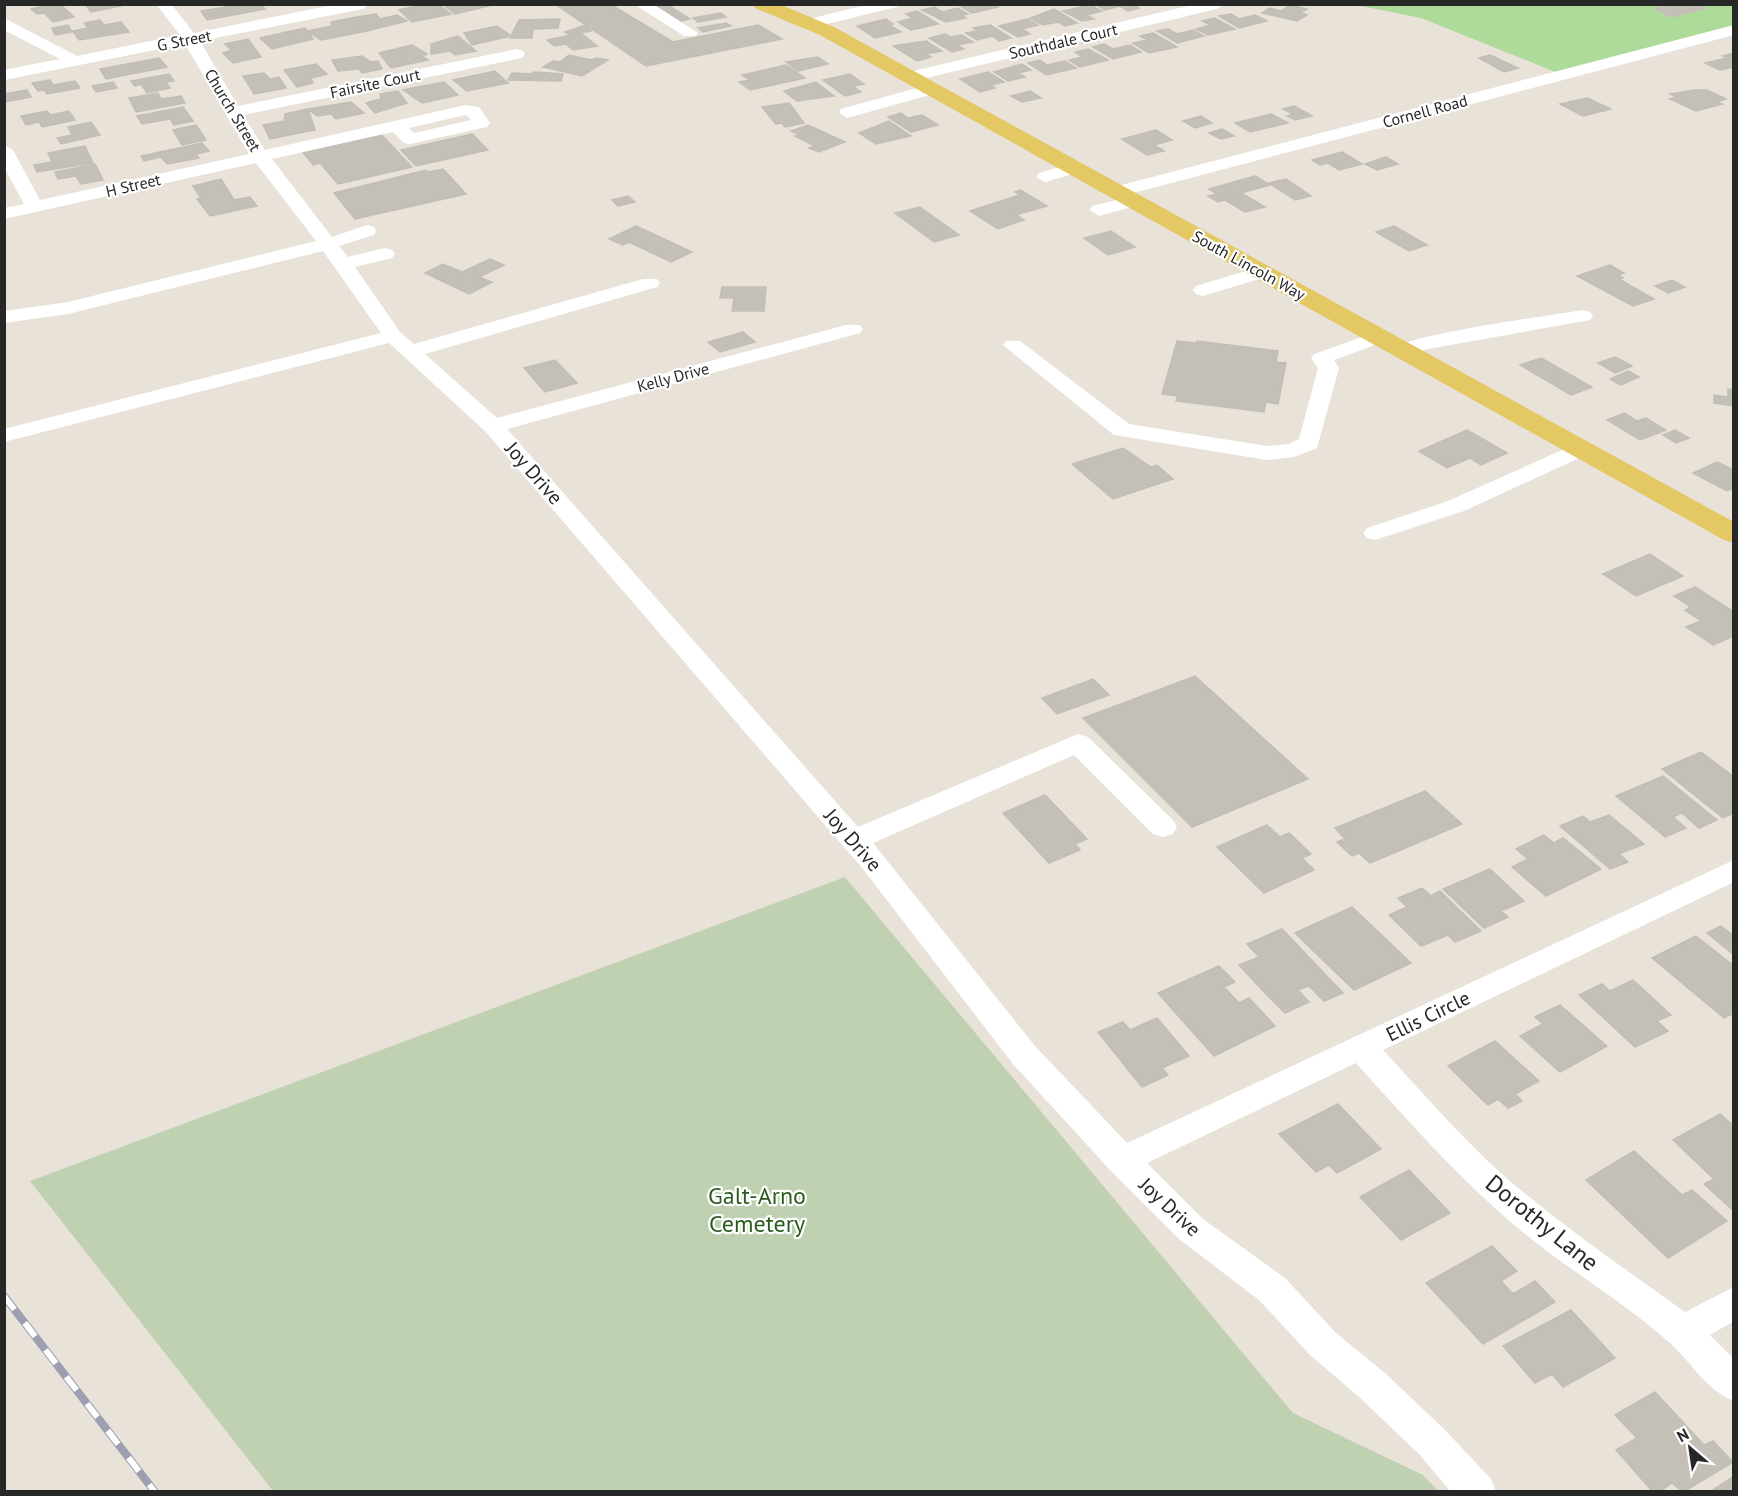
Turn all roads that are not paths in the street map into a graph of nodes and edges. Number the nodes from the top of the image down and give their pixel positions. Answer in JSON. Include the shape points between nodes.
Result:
{"nodes":[{"id":1,"x":163,"y":4,"type":"edge"},
{"id":2,"x":363,"y":4,"type":"edge"},
{"id":3,"x":641,"y":4,"type":"edge"},
{"id":4,"x":762,"y":4,"type":"edge"},
{"id":5,"x":892,"y":4,"type":"edge"},
{"id":6,"x":1217,"y":4,"type":"edge"},
{"id":7,"x":4,"y":22,"type":"edge"},
{"id":8,"x":810,"y":23,"type":"junction"},
{"id":9,"x":1734,"y":30,"type":"edge"},
{"id":10,"x":690,"y":33,"type":"dead end"},
{"id":11,"x":190,"y":39,"type":"junction"},
{"id":12,"x":517,"y":54,"type":"dead end"},
{"id":13,"x":75,"y":61,"type":"junction"},
{"id":14,"x":4,"y":75,"type":"edge"},
{"id":15,"x":909,"y":77,"type":"junction"},
{"id":16,"x":931,"y":89,"type":"junction"},
{"id":17,"x":233,"y":112,"type":"junction"},
{"id":18,"x":847,"y":113,"type":"dead end"},
{"id":19,"x":396,"y":124,"type":"dead end"},
{"id":20,"x":4,"y":150,"type":"edge"},
{"id":21,"x":261,"y":157,"type":"junction"},
{"id":22,"x":1074,"y":168,"type":"junction"},
{"id":23,"x":1044,"y":177,"type":"dead end"},
{"id":24,"x":1125,"y":196,"type":"junction"},
{"id":25,"x":35,"y":207,"type":"junction"},
{"id":26,"x":1100,"y":210,"type":"dead end"},
{"id":27,"x":4,"y":214,"type":"edge"},
{"id":28,"x":367,"y":231,"type":"dead end"},
{"id":29,"x":335,"y":254,"type":"junction"},
{"id":30,"x":385,"y":254,"type":"dead end"},
{"id":31,"x":1262,"y":272,"type":"junction"},
{"id":32,"x":650,"y":284,"type":"dead end"},
{"id":33,"x":1203,"y":290,"type":"dead end"},
{"id":34,"x":1583,"y":316,"type":"dead end"},
{"id":35,"x":4,"y":317,"type":"edge"},
{"id":36,"x":853,"y":329,"type":"dead end"},
{"id":37,"x":1379,"y":337,"type":"junction"},
{"id":38,"x":402,"y":343,"type":"junction"},
{"id":39,"x":1013,"y":345,"type":"dead end"},
{"id":40,"x":1402,"y":350,"type":"junction"},
{"id":41,"x":493,"y":426,"type":"junction"},
{"id":42,"x":4,"y":436,"type":"edge"},
{"id":43,"x":1580,"y":449,"type":"junction"},
{"id":44,"x":1375,"y":533,"type":"dead end"},
{"id":45,"x":1734,"y":534,"type":"edge"},
{"id":46,"x":1164,"y":827,"type":"dead end"},
{"id":47,"x":854,"y":840,"type":"junction"},
{"id":48,"x":1734,"y":870,"type":"edge"},
{"id":49,"x":1362,"y":1048,"type":"junction"},
{"id":50,"x":1122,"y":1160,"type":"junction"},
{"id":51,"x":1734,"y":1302,"type":"edge"},
{"id":52,"x":1683,"y":1332,"type":"junction"},
{"id":53,"x":1734,"y":1384,"type":"edge"},
{"id":54,"x":1477,"y":1491,"type":"edge"}],
"edges":[{"from":1,"to":11,"type":"street","name":"Church Street"},
{"from":2,"to":11,"type":"street","name":"G Street"},
{"from":3,"to":10,"type":"street"},
{"from":4,"to":8,"type":"main road","name":"South Lincoln Way"},
{"from":5,"to":8,"type":"street"},
{"from":6,"to":15,"type":"street","name":"Southdale Court"},
{"from":7,"to":13,"type":"street"},
{"from":8,"to":15,"type":"main road","name":"South Lincoln Way"},
{"from":9,"to":24,"type":"street","name":"Cornell Road"},
{"from":11,"to":13,"type":"street","name":"G Street"},
{"from":11,"to":17,"type":"street","name":"Church Street"},
{"from":12,"to":17,"type":"street","name":"Fairsite Court"},
{"from":13,"to":14,"type":"street","name":"G Street"},
{"from":15,"to":16,"type":"main road","name":"South Lincoln Way"},
{"from":16,"to":18,"type":"street"},
{"from":16,"to":22,"type":"main road","name":"South Lincoln Way"},
{"from":17,"to":21,"type":"street","name":"Church Street"},
{"from":19,"to":21,"type":"street","name":"H Street"},
{"from":20,"to":25,"type":"street"},
{"from":21,"to":25,"type":"street","name":"H Street"},
{"from":21,"to":29,"type":"street","name":"Joy Drive"},
{"from":22,"to":23,"type":"street"},
{"from":22,"to":24,"type":"main road","name":"South Lincoln Way"},
{"from":24,"to":26,"type":"street","name":"Cornell Road"},
{"from":24,"to":31,"type":"main road","name":"South Lincoln Way"},
{"from":25,"to":27,"type":"street","name":"H Street"},
{"from":28,"to":29,"type":"street"},
{"from":29,"to":30,"type":"street"},
{"from":29,"to":35,"type":"street","via":[[68,308]]},
{"from":29,"to":38,"type":"street","name":"Joy Drive"},
{"from":31,"to":33,"type":"street"},
{"from":31,"to":37,"type":"main road","name":"South Lincoln Way"},
{"from":32,"to":38,"type":"street"},
{"from":34,"to":40,"type":"street"},
{"from":36,"to":41,"type":"street","name":"Kelly Drive"},
{"from":37,"to":39,"type":"street","via":[[1321,358],[1329,368],[1309,443],[1294,450],[1267,453],[1122,430]]},
{"from":37,"to":40,"type":"main road","name":"South Lincoln Way"},
{"from":38,"to":41,"type":"street","name":"Joy Drive"},
{"from":38,"to":42,"type":"street"},
{"from":40,"to":43,"type":"main road","name":"South Lincoln Way"},
{"from":41,"to":47,"type":"street","name":"Joy Drive"},
{"from":43,"to":44,"type":"street","via":[[1456,507]]},
{"from":43,"to":45,"type":"main road","name":"South Lincoln Way"},
{"from":46,"to":47,"type":"street","via":[[1078,743]]},
{"from":47,"to":50,"type":"street","name":"Joy Drive","via":[[948,954],[1024,1055]]},
{"from":48,"to":49,"type":"street","name":"Ellis Circle"},
{"from":49,"to":50,"type":"street","name":"Ellis Circle"},
{"from":49,"to":52,"type":"street","name":"Dorothy Lane","via":[[1491,1184]]},
{"from":50,"to":54,"type":"street","name":"Joy Drive","via":[[1191,1229],[1272,1289],[1323,1344],[1432,1442]]},
{"from":51,"to":52,"type":"street"},
{"from":52,"to":53,"type":"street","name":"Dorothy Lane"}]}
